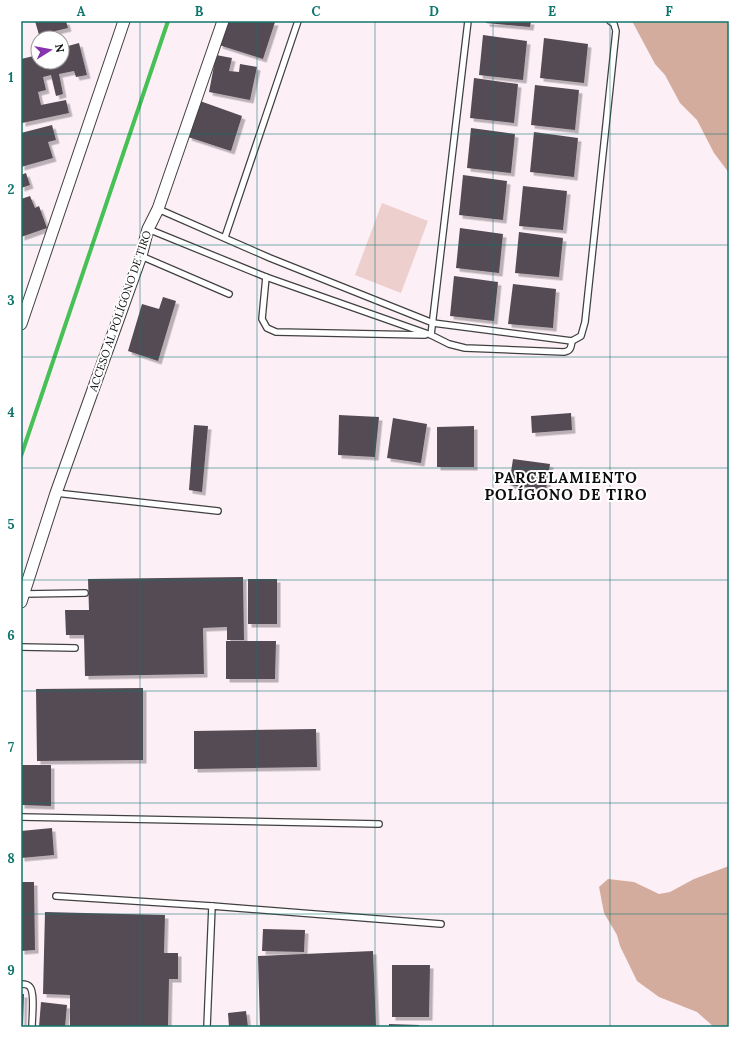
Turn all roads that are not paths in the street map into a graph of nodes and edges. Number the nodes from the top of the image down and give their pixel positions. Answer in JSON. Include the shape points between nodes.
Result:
{"nodes":[{"id":1,"x":124,"y":21,"type":"edge"},
{"id":2,"x":223,"y":21,"type":"edge"},
{"id":3,"x":298,"y":21,"type":"edge"},
{"id":4,"x":468,"y":21,"type":"edge"},
{"id":5,"x":610,"y":21,"type":"edge"},
{"id":6,"x":158,"y":209,"type":"junction"},
{"id":7,"x":148,"y":229,"type":"junction"},
{"id":8,"x":225,"y":237,"type":"junction"},
{"id":9,"x":141,"y":256,"type":"junction"},
{"id":10,"x":266,"y":277,"type":"junction"},
{"id":11,"x":229,"y":294,"type":"dead end"},
{"id":12,"x":433,"y":323,"type":"junction"},
{"id":13,"x":21,"y":324,"type":"edge"},
{"id":14,"x":431,"y":335,"type":"junction"},
{"id":15,"x":572,"y":341,"type":"junction"},
{"id":16,"x":56,"y":493,"type":"junction"},
{"id":17,"x":218,"y":511,"type":"dead end"},
{"id":18,"x":84,"y":593,"type":"dead end"},
{"id":19,"x":22,"y":598,"type":"edge"},
{"id":20,"x":21,"y":647,"type":"edge"},
{"id":21,"x":74,"y":648,"type":"dead end"},
{"id":22,"x":21,"y":817,"type":"edge"},
{"id":23,"x":379,"y":824,"type":"dead end"},
{"id":24,"x":56,"y":896,"type":"dead end"},
{"id":25,"x":212,"y":906,"type":"junction"},
{"id":26,"x":441,"y":924,"type":"dead end"},
{"id":27,"x":21,"y":984,"type":"edge"},
{"id":28,"x":32,"y":1027,"type":"edge"},
{"id":29,"x":207,"y":1027,"type":"edge"}],
"edges":[{"from":1,"to":13,"type":"street"},
{"from":2,"to":6,"type":"street","name":"ACCESO AL POLÍGONO DE TIRO"},
{"from":3,"to":8,"type":"lane"},
{"from":4,"to":12,"type":"lane"},
{"from":5,"to":15,"type":"lane","via":[[616,31],[585,322],[581,336]]},
{"from":6,"to":7,"type":"street","name":"ACCESO AL POLÍGONO DE TIRO"},
{"from":6,"to":8,"type":"lane"},
{"from":7,"to":9,"type":"street","name":"ACCESO AL POLÍGONO DE TIRO"},
{"from":7,"to":10,"type":"lane"},
{"from":8,"to":12,"type":"lane","via":[[270,258]]},
{"from":9,"to":11,"type":"lane"},
{"from":9,"to":16,"type":"street","name":"ACCESO AL POLÍGONO DE TIRO"},
{"from":10,"to":14,"type":"lane"},
{"from":10,"to":14,"type":"lane","via":[[262,319],[266,328],[276,332]]},
{"from":12,"to":14,"type":"lane"},
{"from":12,"to":15,"type":"lane"},
{"from":14,"to":15,"type":"lane","via":[[465,348],[567,352]]},
{"from":16,"to":17,"type":"lane"},
{"from":16,"to":19,"type":"street","name":"ACCESO AL POLÍGONO DE TIRO"},
{"from":18,"to":19,"type":"lane"},
{"from":20,"to":21,"type":"lane"},
{"from":22,"to":23,"type":"lane"},
{"from":24,"to":25,"type":"lane"},
{"from":25,"to":26,"type":"lane"},
{"from":25,"to":29,"type":"lane"},
{"from":27,"to":28,"type":"lane","via":[[27,984],[33,993]]}]}
